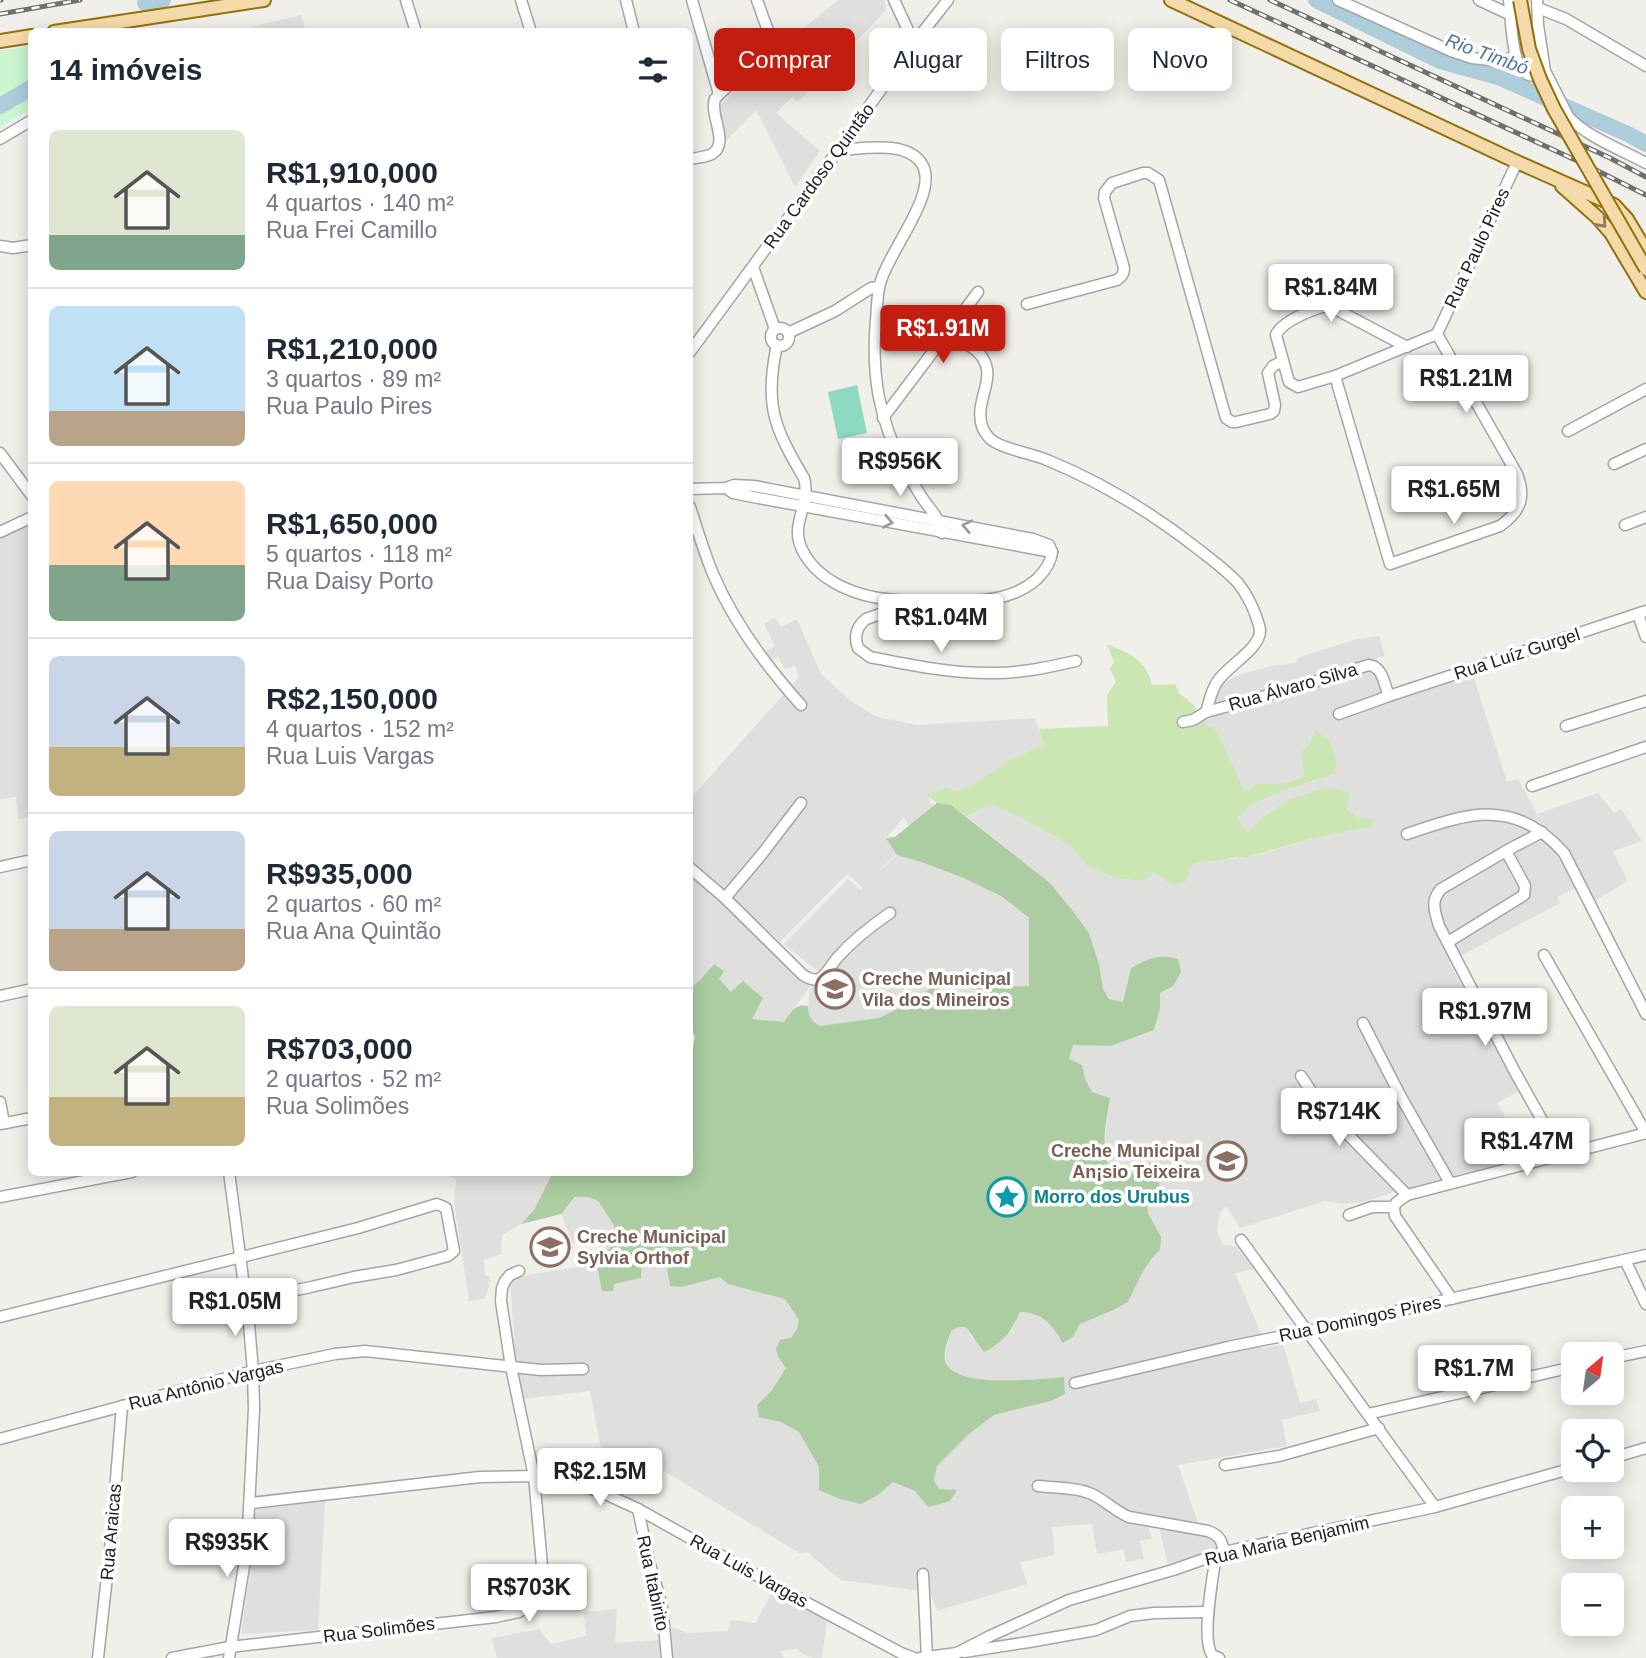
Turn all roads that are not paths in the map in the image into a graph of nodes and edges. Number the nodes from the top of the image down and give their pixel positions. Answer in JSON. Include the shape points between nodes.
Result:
{"nodes":[{"id":1,"x":264,"y":0,"type":"edge"},
{"id":2,"x":406,"y":0,"type":"edge"},
{"id":3,"x":521,"y":0,"type":"edge"},
{"id":4,"x":626,"y":0,"type":"edge"},
{"id":5,"x":692,"y":0,"type":"edge"},
{"id":6,"x":757,"y":0,"type":"edge"},
{"id":7,"x":894,"y":0,"type":"edge"},
{"id":8,"x":948,"y":0,"type":"edge"},
{"id":9,"x":1171,"y":0,"type":"edge"},
{"id":10,"x":1338,"y":0,"type":"edge"},
{"id":11,"x":1480,"y":0,"type":"edge"},
{"id":12,"x":1510,"y":0,"type":"edge"},
{"id":13,"x":1520,"y":0,"type":"edge"},
{"id":14,"x":1538,"y":4,"type":"edge"},
{"id":15,"x":1511,"y":15,"type":"junction"},
{"id":16,"x":113,"y":27,"type":"edge"},
{"id":17,"x":415,"y":28,"type":"edge"},
{"id":18,"x":530,"y":28,"type":"edge"},
{"id":19,"x":633,"y":28,"type":"edge"},
{"id":20,"x":907,"y":28,"type":"edge"},
{"id":21,"x":926,"y":28,"type":"edge"},
{"id":22,"x":28,"y":37,"type":"edge"},
{"id":23,"x":0,"y":41,"type":"edge"},
{"id":24,"x":1515,"y":56,"type":"junction"},
{"id":25,"x":1646,"y":66,"type":"edge"},
{"id":26,"x":1545,"y":71,"type":"junction"},
{"id":27,"x":880,"y":91,"type":"edge"},
{"id":28,"x":719,"y":94,"type":"junction"},
{"id":29,"x":28,"y":122,"type":"edge"},
{"id":30,"x":0,"y":139,"type":"edge"},
{"id":31,"x":838,"y":150,"type":"junction"},
{"id":32,"x":693,"y":158,"type":"edge"},
{"id":33,"x":1517,"y":162,"type":"junction"},
{"id":34,"x":1646,"y":163,"type":"edge"},
{"id":35,"x":1551,"y":177,"type":"junction"},
{"id":36,"x":0,"y":246,"type":"edge"},
{"id":37,"x":28,"y":246,"type":"edge"},
{"id":38,"x":1646,"y":251,"type":"edge"},
{"id":39,"x":752,"y":267,"type":"junction"},
{"id":40,"x":1646,"y":270,"type":"edge"},
{"id":41,"x":879,"y":287,"type":"junction"},
{"id":42,"x":978,"y":292,"type":"dead end"},
{"id":43,"x":1646,"y":292,"type":"edge"},
{"id":44,"x":1027,"y":304,"type":"dead end"},
{"id":45,"x":775,"y":329,"type":"junction"},
{"id":46,"x":788,"y":333,"type":"junction"},
{"id":47,"x":947,"y":334,"type":"junction"},
{"id":48,"x":1437,"y":334,"type":"junction"},
{"id":49,"x":778,"y":345,"type":"junction"},
{"id":50,"x":1407,"y":347,"type":"junction"},
{"id":51,"x":693,"y":348,"type":"edge"},
{"id":52,"x":1283,"y":361,"type":"junction"},
{"id":53,"x":1335,"y":376,"type":"junction"},
{"id":54,"x":1646,"y":389,"type":"edge"},
{"id":55,"x":883,"y":418,"type":"junction"},
{"id":56,"x":1568,"y":431,"type":"dead end"},
{"id":57,"x":1646,"y":449,"type":"edge"},
{"id":58,"x":0,"y":453,"type":"edge"},
{"id":59,"x":1614,"y":464,"type":"dead end"},
{"id":60,"x":726,"y":488,"type":"junction"},
{"id":61,"x":693,"y":489,"type":"edge"},
{"id":62,"x":28,"y":491,"type":"edge"},
{"id":63,"x":806,"y":496,"type":"junction"},
{"id":64,"x":803,"y":507,"type":"junction"},
{"id":65,"x":693,"y":516,"type":"edge"},
{"id":66,"x":1646,"y":517,"type":"edge"},
{"id":67,"x":28,"y":519,"type":"edge"},
{"id":68,"x":940,"y":521,"type":"junction"},
{"id":69,"x":1625,"y":525,"type":"dead end"},
{"id":70,"x":0,"y":532,"type":"edge"},
{"id":71,"x":942,"y":533,"type":"junction"},
{"id":72,"x":1052,"y":552,"type":"junction"},
{"id":73,"x":918,"y":601,"type":"junction"},
{"id":74,"x":1642,"y":613,"type":"edge"},
{"id":75,"x":1646,"y":637,"type":"edge"},
{"id":76,"x":1076,"y":661,"type":"dead end"},
{"id":77,"x":1389,"y":696,"type":"junction"},
{"id":78,"x":1646,"y":701,"type":"edge"},
{"id":79,"x":801,"y":705,"type":"dead end"},
{"id":80,"x":1206,"y":712,"type":"junction"},
{"id":81,"x":1339,"y":714,"type":"dead end"},
{"id":82,"x":1183,"y":722,"type":"dead end"},
{"id":83,"x":1566,"y":726,"type":"dead end"},
{"id":84,"x":1646,"y":747,"type":"edge"},
{"id":85,"x":1532,"y":786,"type":"dead end"},
{"id":86,"x":801,"y":803,"type":"dead end"},
{"id":87,"x":1542,"y":832,"type":"junction"},
{"id":88,"x":1407,"y":834,"type":"dead end"},
{"id":89,"x":1506,"y":851,"type":"junction"},
{"id":90,"x":28,"y":861,"type":"edge"},
{"id":91,"x":0,"y":867,"type":"edge"},
{"id":92,"x":693,"y":870,"type":"edge"},
{"id":93,"x":724,"y":898,"type":"junction"},
{"id":94,"x":890,"y":912,"type":"dead end"},
{"id":95,"x":1448,"y":942,"type":"junction"},
{"id":96,"x":1544,"y":955,"type":"dead end"},
{"id":97,"x":28,"y":990,"type":"edge"},
{"id":98,"x":0,"y":996,"type":"edge"},
{"id":99,"x":1646,"y":1014,"type":"edge"},
{"id":100,"x":1363,"y":1023,"type":"dead end"},
{"id":101,"x":1301,"y":1076,"type":"dead end"},
{"id":102,"x":0,"y":1102,"type":"edge"},
{"id":103,"x":28,"y":1119,"type":"edge"},
{"id":104,"x":2,"y":1123,"type":"edge"},
{"id":105,"x":1646,"y":1133,"type":"edge"},
{"id":106,"x":1561,"y":1154,"type":"junction"},
{"id":107,"x":110,"y":1176,"type":"edge"},
{"id":108,"x":230,"y":1176,"type":"edge"},
{"id":109,"x":1450,"y":1183,"type":"junction"},
{"id":110,"x":1407,"y":1195,"type":"junction"},
{"id":111,"x":0,"y":1196,"type":"edge"},
{"id":112,"x":1394,"y":1207,"type":"junction"},
{"id":113,"x":1349,"y":1215,"type":"dead end"},
{"id":114,"x":1241,"y":1240,"type":"dead end"},
{"id":115,"x":1646,"y":1255,"type":"edge"},
{"id":116,"x":240,"y":1258,"type":"junction"},
{"id":117,"x":1625,"y":1260,"type":"junction"},
{"id":118,"x":519,"y":1271,"type":"dead end"},
{"id":119,"x":1452,"y":1298,"type":"junction"},
{"id":120,"x":246,"y":1300,"type":"junction"},
{"id":121,"x":1646,"y":1304,"type":"edge"},
{"id":122,"x":0,"y":1317,"type":"edge"},
{"id":123,"x":1308,"y":1331,"type":"junction"},
{"id":124,"x":1646,"y":1351,"type":"edge"},
{"id":125,"x":1624,"y":1356,"type":"edge"},
{"id":126,"x":511,"y":1367,"type":"junction"},
{"id":127,"x":583,"y":1369,"type":"dead end"},
{"id":128,"x":1561,"y":1370,"type":"edge"},
{"id":129,"x":253,"y":1371,"type":"junction"},
{"id":130,"x":1075,"y":1383,"type":"dead end"},
{"id":131,"x":122,"y":1406,"type":"junction"},
{"id":132,"x":1368,"y":1414,"type":"junction"},
{"id":133,"x":1379,"y":1428,"type":"junction"},
{"id":134,"x":0,"y":1439,"type":"edge"},
{"id":135,"x":1646,"y":1448,"type":"edge"},
{"id":136,"x":1624,"y":1454,"type":"edge"},
{"id":137,"x":1226,"y":1465,"type":"dead end"},
{"id":138,"x":1561,"y":1471,"type":"edge"},
{"id":139,"x":534,"y":1476,"type":"junction"},
{"id":140,"x":1038,"y":1486,"type":"dead end"},
{"id":141,"x":251,"y":1503,"type":"junction"},
{"id":142,"x":1436,"y":1507,"type":"junction"},
{"id":143,"x":638,"y":1509,"type":"junction"},
{"id":144,"x":1220,"y":1553,"type":"junction"},
{"id":145,"x":923,"y":1574,"type":"dead end"},
{"id":146,"x":1208,"y":1612,"type":"junction"},
{"id":147,"x":229,"y":1653,"type":"edge"},
{"id":148,"x":957,"y":1653,"type":"junction"},
{"id":149,"x":1215,"y":1657,"type":"edge"},
{"id":150,"x":98,"y":1658,"type":"edge"},
{"id":151,"x":172,"y":1658,"type":"edge"},
{"id":152,"x":667,"y":1658,"type":"edge"},
{"id":153,"x":914,"y":1658,"type":"edge"},
{"id":154,"x":920,"y":1658,"type":"edge"},
{"id":155,"x":927,"y":1658,"type":"edge"}],
"edges":[{"from":1,"to":16,"type":"main road"},
{"from":2,"to":17,"type":"street"},
{"from":3,"to":18,"type":"street"},
{"from":4,"to":19,"type":"street"},
{"from":5,"to":28,"type":"street"},
{"from":6,"to":28,"type":"street","via":[[772,41],[770,47]]},
{"from":7,"to":20,"type":"street"},
{"from":8,"to":21,"type":"street","name":"Rua Cardoso Quintão"},
{"from":9,"to":33,"type":"main road"},
{"from":10,"to":24,"type":"street","via":[[1472,58],[1499,61]]},
{"from":11,"to":15,"type":"street"},
{"from":12,"to":15,"type":"street"},
{"from":13,"to":40,"type":"main road","bridge":true,"via":[[1539,79]]},
{"from":14,"to":25,"type":"street"},
{"from":14,"to":26,"type":"street"},
{"from":15,"to":24,"type":"street"},
{"from":22,"to":23,"type":"main road"},
{"from":24,"to":26,"type":"street","via":[[1526,74]]},
{"from":26,"to":34,"type":"street","via":[[1577,126]]},
{"from":27,"to":31,"type":"street","name":"Rua Cardoso Quintão"},
{"from":28,"to":32,"type":"street","via":[[713,107],[719,144],[712,154]]},
{"from":29,"to":30,"type":"street"},
{"from":31,"to":39,"type":"street","name":"Rua Cardoso Quintão"},
{"from":31,"to":41,"type":"street","via":[[897,149],[909,153],[924,168],[923,195]]},
{"from":33,"to":35,"type":"main road"},
{"from":33,"to":48,"type":"street","name":"Rua Paulo Pires"},
{"from":35,"to":38,"type":"main road","via":[[1614,205]]},
{"from":35,"to":43,"type":"main road","one_way":true,"via":[[1611,233]]},
{"from":36,"to":37,"type":"street"},
{"from":39,"to":45,"type":"street"},
{"from":39,"to":51,"type":"street","name":"Rua Cardoso Quintão"},
{"from":41,"to":46,"type":"street"},
{"from":41,"to":55,"type":"street","via":[[874,362]]},
{"from":42,"to":47,"type":"street"},
{"from":44,"to":52,"type":"street","via":[[1121,277],[1124,268],[1105,192],[1112,183],[1149,173],[1159,180],[1226,418],[1236,422],[1274,411],[1268,373]]},
{"from":45,"to":46,"type":"street"},
{"from":45,"to":49,"type":"street","via":[[771,338]]},
{"from":46,"to":49,"type":"street","via":[[787,343]]},
{"from":47,"to":55,"type":"street"},
{"from":47,"to":80,"type":"street","via":[[983,358],[986,385],[979,408],[987,436],[1001,446],[1092,481],[1146,512],[1222,567],[1240,586],[1253,609],[1258,640],[1223,674]]},
{"from":48,"to":50,"type":"street"},
{"from":48,"to":53,"type":"street","via":[[1521,484],[1516,512],[1500,526],[1390,564]]},
{"from":49,"to":63,"type":"street","via":[[773,363],[773,414],[804,478]]},
{"from":50,"to":52,"type":"street","via":[[1327,306],[1277,331]]},
{"from":50,"to":53,"type":"street"},
{"from":52,"to":53,"type":"street","via":[[1293,386]]},
{"from":54,"to":56,"type":"street"},
{"from":55,"to":68,"type":"street","via":[[905,470]]},
{"from":57,"to":59,"type":"street"},
{"from":58,"to":62,"type":"street"},
{"from":60,"to":61,"type":"street"},
{"from":60,"to":63,"type":"street","via":[[754,486]]},
{"from":60,"to":64,"type":"street"},
{"from":63,"to":64,"type":"street"},
{"from":63,"to":68,"type":"street"},
{"from":64,"to":71,"type":"street","one_way":true},
{"from":64,"to":73,"type":"street","via":[[798,542],[817,571],[831,582],[863,594]]},
{"from":65,"to":79,"type":"street","via":[[714,575],[737,621],[766,665]]},
{"from":66,"to":69,"type":"street"},
{"from":67,"to":70,"type":"street"},
{"from":68,"to":71,"type":"street"},
{"from":72,"to":68,"type":"street","one_way":true,"via":[[1044,542]]},
{"from":71,"to":72,"type":"street"},
{"from":72,"to":73,"type":"street","via":[[1042,573],[1016,592],[986,600]]},
{"from":73,"to":76,"type":"street","via":[[866,619],[856,636],[859,648],[870,657],[957,672],[996,674]]},
{"from":74,"to":75,"type":"street"},
{"from":74,"to":77,"type":"street","name":"Rua Luíz Gurgel"},
{"from":77,"to":80,"type":"street","name":"Rua Álvaro Silva","via":[[1380,670],[1369,665]]},
{"from":77,"to":81,"type":"street","name":"Rua Luíz Gurgel"},
{"from":78,"to":83,"type":"street"},
{"from":80,"to":82,"type":"street","name":"Rua Álvaro Silva"},
{"from":84,"to":85,"type":"street"},
{"from":86,"to":93,"type":"street"},
{"from":87,"to":88,"type":"street","via":[[1511,817],[1488,814],[1469,815]]},
{"from":87,"to":89,"type":"street"},
{"from":87,"to":99,"type":"street","via":[[1568,860]]},
{"from":89,"to":95,"type":"street","via":[[1436,895],[1434,908]]},
{"from":89,"to":95,"type":"street","via":[[1525,886],[1524,895]]},
{"from":90,"to":91,"type":"street"},
{"from":92,"to":93,"type":"street"},
{"from":93,"to":94,"type":"street","via":[[810,979],[824,975],[837,957]]},
{"from":95,"to":106,"type":"street"},
{"from":96,"to":105,"type":"street"},
{"from":97,"to":98,"type":"street"},
{"from":100,"to":109,"type":"street"},
{"from":101,"to":110,"type":"street","via":[[1322,1108]]},
{"from":102,"to":104,"type":"street"},
{"from":103,"to":104,"type":"street"},
{"from":105,"to":106,"type":"street"},
{"from":106,"to":109,"type":"street"},
{"from":107,"to":111,"type":"street"},
{"from":108,"to":116,"type":"street"},
{"from":109,"to":110,"type":"street"},
{"from":110,"to":112,"type":"street"},
{"from":112,"to":113,"type":"street","via":[[1372,1207]]},
{"from":112,"to":119,"type":"street","via":[[1395,1216]]},
{"from":114,"to":123,"type":"street"},
{"from":115,"to":117,"type":"street","name":"Rua Domingos Pires"},
{"from":116,"to":120,"type":"street"},
{"from":116,"to":120,"type":"street","via":[[437,1204],[446,1208],[454,1251],[396,1270]]},
{"from":116,"to":122,"type":"street"},
{"from":117,"to":119,"type":"street","name":"Rua Domingos Pires"},
{"from":117,"to":121,"type":"street"},
{"from":118,"to":126,"type":"street","name":"Rua Solimões","via":[[505,1281],[501,1301]]},
{"from":119,"to":123,"type":"street","name":"Rua Domingos Pires"},
{"from":120,"to":129,"type":"street"},
{"from":123,"to":130,"type":"street","name":"Rua Domingos Pires"},
{"from":123,"to":132,"type":"street"},
{"from":124,"to":125,"type":"street"},
{"from":126,"to":127,"type":"street","name":"Rua Antônio Vargas"},
{"from":126,"to":129,"type":"street","name":"Rua Antônio Vargas","via":[[365,1351]]},
{"from":126,"to":139,"type":"street","name":"Rua Solimões"},
{"from":128,"to":132,"type":"street"},
{"from":129,"to":131,"type":"street","name":"Rua Antônio Vargas"},
{"from":129,"to":141,"type":"street"},
{"from":131,"to":134,"type":"street","name":"Rua Antônio Vargas"},
{"from":131,"to":150,"type":"street","name":"Rua Araicas"},
{"from":132,"to":133,"type":"street"},
{"from":133,"to":137,"type":"street","via":[[1279,1456]]},
{"from":133,"to":142,"type":"street"},
{"from":135,"to":136,"type":"street"},
{"from":138,"to":142,"type":"street","name":"Rua Maria Benjamim"},
{"from":139,"to":141,"type":"street","name":"Rua Luis Vargas","via":[[480,1477]]},
{"from":139,"to":143,"type":"street","name":"Rua Luis Vargas","via":[[568,1481]]},
{"from":139,"to":147,"type":"street","name":"Rua Solimões","via":[[543,1577],[538,1595],[519,1612]]},
{"from":140,"to":144,"type":"street","via":[[1092,1494],[1129,1517],[1208,1531],[1223,1542]]},
{"from":141,"to":147,"type":"street"},
{"from":142,"to":144,"type":"street","name":"Rua Maria Benjamim"},
{"from":143,"to":152,"type":"street","name":"Rua Itabirito","via":[[662,1606]]},
{"from":143,"to":153,"type":"street","name":"Rua Luis Vargas"},
{"from":144,"to":146,"type":"street"},
{"from":144,"to":148,"type":"street","name":"Rua Maria Benjamim","via":[[1069,1600]]},
{"from":145,"to":155,"type":"street"},
{"from":146,"to":148,"type":"street","via":[[1142,1614],[1096,1630]]},
{"from":146,"to":149,"type":"street","via":[[1208,1647]]},
{"from":147,"to":151,"type":"street","name":"Rua Solimões"},
{"from":148,"to":155,"type":"street","name":"Rua Maria Benjamim"},
{"from":154,"to":155,"type":"street"}]}
